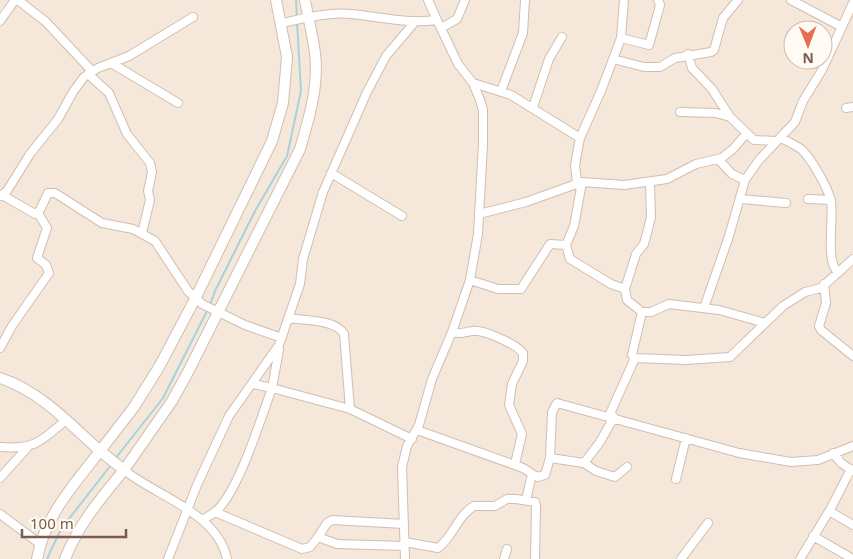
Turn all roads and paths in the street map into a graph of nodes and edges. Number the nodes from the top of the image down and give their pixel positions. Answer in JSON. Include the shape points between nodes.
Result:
{"nodes":[{"id":1,"x":17,"y":0,"type":"edge"},
{"id":2,"x":276,"y":0,"type":"edge"},
{"id":3,"x":305,"y":0,"type":"edge"},
{"id":4,"x":428,"y":0,"type":"edge"},
{"id":5,"x":465,"y":0,"type":"edge"},
{"id":6,"x":525,"y":0,"type":"edge"},
{"id":7,"x":624,"y":0,"type":"edge"},
{"id":8,"x":658,"y":0,"type":"edge"},
{"id":9,"x":738,"y":0,"type":"edge"},
{"id":10,"x":791,"y":0,"type":"edge"},
{"id":11,"x":853,"y":3,"type":"edge"},
{"id":12,"x":307,"y":15,"type":"junction"},
{"id":13,"x":193,"y":17,"type":"dead end"},
{"id":14,"x":285,"y":20,"type":"junction"},
{"id":15,"x":437,"y":20,"type":"junction"},
{"id":16,"x":0,"y":21,"type":"edge"},
{"id":17,"x":414,"y":23,"type":"junction"},
{"id":18,"x":842,"y":27,"type":"junction"},
{"id":19,"x":441,"y":28,"type":"junction"},
{"id":20,"x":562,"y":37,"type":"dead end"},
{"id":21,"x":621,"y":38,"type":"junction"},
{"id":22,"x":688,"y":54,"type":"junction"},
{"id":23,"x":613,"y":58,"type":"junction"},
{"id":24,"x":110,"y":64,"type":"junction"},
{"id":25,"x":90,"y":72,"type":"junction"},
{"id":26,"x":473,"y":83,"type":"junction"},
{"id":27,"x":502,"y":91,"type":"junction"},
{"id":28,"x":178,"y":103,"type":"dead end"},
{"id":29,"x":533,"y":107,"type":"junction"},
{"id":30,"x":680,"y":112,"type":"dead end"},
{"id":31,"x":730,"y":117,"type":"junction"},
{"id":32,"x":746,"y":134,"type":"junction"},
{"id":33,"x":580,"y":138,"type":"junction"},
{"id":34,"x":778,"y":140,"type":"junction"},
{"id":35,"x":718,"y":159,"type":"junction"},
{"id":36,"x":331,"y":173,"type":"junction"},
{"id":37,"x":745,"y":180,"type":"junction"},
{"id":38,"x":579,"y":182,"type":"junction"},
{"id":39,"x":650,"y":183,"type":"junction"},
{"id":40,"x":1,"y":195,"type":"edge"},
{"id":41,"x":741,"y":199,"type":"junction"},
{"id":42,"x":808,"y":199,"type":"dead end"},
{"id":43,"x":831,"y":200,"type":"junction"},
{"id":44,"x":786,"y":204,"type":"dead end"},
{"id":45,"x":38,"y":213,"type":"junction"},
{"id":46,"x":479,"y":214,"type":"junction"},
{"id":47,"x":402,"y":216,"type":"dead end"},
{"id":48,"x":142,"y":233,"type":"junction"},
{"id":49,"x":566,"y":245,"type":"junction"},
{"id":50,"x":853,"y":259,"type":"edge"},
{"id":51,"x":838,"y":272,"type":"junction"},
{"id":52,"x":470,"y":280,"type":"junction"},
{"id":53,"x":824,"y":284,"type":"junction"},
{"id":54,"x":625,"y":289,"type":"junction"},
{"id":55,"x":198,"y":302,"type":"junction"},
{"id":56,"x":704,"y":308,"type":"junction"},
{"id":57,"x":214,"y":311,"type":"junction"},
{"id":58,"x":642,"y":312,"type":"junction"},
{"id":59,"x":289,"y":318,"type":"junction"},
{"id":60,"x":765,"y":323,"type":"junction"},
{"id":61,"x":452,"y":332,"type":"junction"},
{"id":62,"x":281,"y":342,"type":"junction"},
{"id":63,"x":0,"y":348,"type":"edge"},
{"id":64,"x":853,"y":356,"type":"edge"},
{"id":65,"x":635,"y":358,"type":"junction"},
{"id":66,"x":0,"y":378,"type":"edge"},
{"id":67,"x":253,"y":384,"type":"junction"},
{"id":68,"x":272,"y":388,"type":"junction"},
{"id":69,"x":350,"y":409,"type":"junction"},
{"id":70,"x":612,"y":417,"type":"junction"},
{"id":71,"x":66,"y":420,"type":"junction"},
{"id":72,"x":417,"y":430,"type":"junction"},
{"id":73,"x":686,"y":438,"type":"junction"},
{"id":74,"x":412,"y":439,"type":"junction"},
{"id":75,"x":853,"y":446,"type":"edge"},
{"id":76,"x":0,"y":447,"type":"edge"},
{"id":77,"x":27,"y":448,"type":"junction"},
{"id":78,"x":103,"y":453,"type":"junction"},
{"id":79,"x":833,"y":453,"type":"junction"},
{"id":80,"x":550,"y":458,"type":"junction"},
{"id":81,"x":584,"y":462,"type":"junction"},
{"id":82,"x":515,"y":464,"type":"junction"},
{"id":83,"x":627,"y":466,"type":"dead end"},
{"id":84,"x":122,"y":469,"type":"junction"},
{"id":85,"x":852,"y":470,"type":"edge"},
{"id":86,"x":532,"y":474,"type":"junction"},
{"id":87,"x":0,"y":478,"type":"edge"},
{"id":88,"x":676,"y":479,"type":"dead end"},
{"id":89,"x":526,"y":500,"type":"junction"},
{"id":90,"x":189,"y":509,"type":"junction"},
{"id":91,"x":829,"y":511,"type":"junction"},
{"id":92,"x":216,"y":512,"type":"junction"},
{"id":93,"x":0,"y":514,"type":"edge"},
{"id":94,"x":202,"y":520,"type":"junction"},
{"id":95,"x":708,"y":523,"type":"dead end"},
{"id":96,"x":404,"y":524,"type":"junction"},
{"id":97,"x":853,"y":525,"type":"edge"},
{"id":98,"x":813,"y":536,"type":"junction"},
{"id":99,"x":318,"y":537,"type":"junction"},
{"id":100,"x":39,"y":543,"type":"junction"},
{"id":101,"x":405,"y":544,"type":"junction"},
{"id":102,"x":507,"y":549,"type":"dead end"},
{"id":103,"x":36,"y":559,"type":"edge"},
{"id":104,"x":65,"y":559,"type":"edge"},
{"id":105,"x":170,"y":559,"type":"edge"},
{"id":106,"x":227,"y":559,"type":"edge"},
{"id":107,"x":405,"y":559,"type":"edge"},
{"id":108,"x":504,"y":559,"type":"edge"},
{"id":109,"x":535,"y":559,"type":"edge"},
{"id":110,"x":681,"y":559,"type":"edge"},
{"id":111,"x":800,"y":559,"type":"edge"},
{"id":112,"x":853,"y":559,"type":"edge"}],
"edges":[{"from":1,"to":16,"type":"street"},
{"from":1,"to":25,"type":"street","via":[[46,22]]},
{"from":2,"to":14,"type":"street"},
{"from":3,"to":12,"type":"street"},
{"from":4,"to":15,"type":"street"},
{"from":5,"to":19,"type":"street","via":[[457,19]]},
{"from":6,"to":27,"type":"street","via":[[523,33]]},
{"from":7,"to":21,"type":"street"},
{"from":8,"to":21,"type":"street","via":[[660,5],[650,45]]},
{"from":9,"to":22,"type":"street","via":[[723,18],[714,50]]},
{"from":10,"to":18,"type":"street"},
{"from":11,"to":18,"type":"street"},
{"from":12,"to":14,"type":"street"},
{"from":12,"to":17,"type":"street","via":[[350,14]]},
{"from":12,"to":57,"type":"street","via":[[315,70],[310,116],[300,149]]},
{"from":13,"to":24,"type":"street"},
{"from":14,"to":55,"type":"street","via":[[287,57],[283,103],[272,141]]},
{"from":15,"to":17,"type":"street"},
{"from":15,"to":19,"type":"street"},
{"from":17,"to":36,"type":"street","via":[[386,56]]},
{"from":18,"to":34,"type":"street","via":[[795,122]]},
{"from":19,"to":26,"type":"street","via":[[458,64]]},
{"from":20,"to":29,"type":"street","via":[[549,59]]},
{"from":21,"to":23,"type":"street"},
{"from":22,"to":23,"type":"street","via":[[660,67],[635,65]]},
{"from":22,"to":31,"type":"street","via":[[692,68],[712,89]]},
{"from":23,"to":33,"type":"street"},
{"from":24,"to":25,"type":"street"},
{"from":24,"to":28,"type":"street"},
{"from":25,"to":40,"type":"street","via":[[78,83],[58,119]]},
{"from":25,"to":48,"type":"street","via":[[109,93],[127,134],[150,164],[150,200]]},
{"from":26,"to":27,"type":"street"},
{"from":26,"to":46,"type":"street","via":[[483,110]]},
{"from":27,"to":29,"type":"street"},
{"from":29,"to":33,"type":"street"},
{"from":30,"to":31,"type":"street","via":[[716,113]]},
{"from":31,"to":32,"type":"street"},
{"from":32,"to":34,"type":"street","via":[[754,140]]},
{"from":32,"to":35,"type":"street","via":[[733,149]]},
{"from":33,"to":38,"type":"street","via":[[575,165]]},
{"from":34,"to":37,"type":"street"},
{"from":34,"to":43,"type":"street","via":[[802,150],[823,181]]},
{"from":35,"to":37,"type":"street","via":[[732,174]]},
{"from":35,"to":39,"type":"street","via":[[696,164],[675,176]]},
{"from":36,"to":47,"type":"street"},
{"from":36,"to":59,"type":"street","via":[[303,259],[300,284]]},
{"from":37,"to":41,"type":"street"},
{"from":38,"to":39,"type":"street","via":[[624,186]]},
{"from":38,"to":46,"type":"street","via":[[526,202]]},
{"from":38,"to":49,"type":"street","via":[[574,226]]},
{"from":39,"to":54,"type":"street","via":[[652,208],[648,229]]},
{"from":40,"to":45,"type":"street"},
{"from":41,"to":44,"type":"street"},
{"from":41,"to":56,"type":"street"},
{"from":42,"to":43,"type":"street"},
{"from":43,"to":51,"type":"street","via":[[832,264]]},
{"from":45,"to":48,"type":"street","via":[[48,193],[51,193],[102,223]]},
{"from":45,"to":63,"type":"street","via":[[47,228],[37,258],[46,265],[49,273]]},
{"from":46,"to":52,"type":"street"},
{"from":48,"to":55,"type":"street","via":[[160,246]]},
{"from":49,"to":52,"type":"street","via":[[550,244],[521,290],[498,289]]},
{"from":49,"to":54,"type":"street","via":[[574,263]]},
{"from":50,"to":51,"type":"street"},
{"from":51,"to":53,"type":"street"},
{"from":52,"to":61,"type":"street"},
{"from":53,"to":60,"type":"street","via":[[818,290],[794,298]]},
{"from":53,"to":64,"type":"street","via":[[826,303],[819,326]]},
{"from":54,"to":58,"type":"street","via":[[627,300]]},
{"from":55,"to":57,"type":"street"},
{"from":55,"to":78,"type":"street"},
{"from":56,"to":58,"type":"street","via":[[669,304],[651,312]]},
{"from":56,"to":60,"type":"street"},
{"from":57,"to":62,"type":"street"},
{"from":57,"to":84,"type":"street","via":[[172,401]]},
{"from":58,"to":65,"type":"street","via":[[633,348]]},
{"from":59,"to":62,"type":"street"},
{"from":59,"to":69,"type":"street","via":[[329,323],[341,328]]},
{"from":60,"to":65,"type":"street","via":[[730,356],[686,360]]},
{"from":61,"to":72,"type":"street","via":[[432,379]]},
{"from":61,"to":82,"type":"street","via":[[484,332],[510,343],[523,353],[523,361],[512,384],[510,406],[522,434]]},
{"from":62,"to":67,"type":"street"},
{"from":62,"to":68,"type":"street"},
{"from":65,"to":70,"type":"street"},
{"from":66,"to":71,"type":"street","via":[[41,400]]},
{"from":67,"to":68,"type":"street"},
{"from":67,"to":90,"type":"street","via":[[229,416],[197,484]]},
{"from":68,"to":69,"type":"street"},
{"from":68,"to":92,"type":"street","via":[[230,494]]},
{"from":69,"to":74,"type":"street"},
{"from":70,"to":73,"type":"street"},
{"from":70,"to":80,"type":"street","via":[[557,403],[552,412]]},
{"from":70,"to":81,"type":"street","via":[[600,442]]},
{"from":71,"to":77,"type":"street","via":[[40,442]]},
{"from":71,"to":78,"type":"street"},
{"from":72,"to":74,"type":"street"},
{"from":72,"to":82,"type":"street"},
{"from":73,"to":79,"type":"street","via":[[739,453],[791,462],[818,460]]},
{"from":73,"to":88,"type":"street"},
{"from":74,"to":96,"type":"street","via":[[402,466]]},
{"from":75,"to":79,"type":"street"},
{"from":76,"to":77,"type":"street"},
{"from":77,"to":87,"type":"street"},
{"from":78,"to":84,"type":"street"},
{"from":78,"to":100,"type":"street","via":[[63,499]]},
{"from":79,"to":85,"type":"street"},
{"from":80,"to":81,"type":"street"},
{"from":80,"to":86,"type":"street","via":[[545,475],[537,477]]},
{"from":81,"to":83,"type":"street","via":[[596,471],[615,477]]},
{"from":82,"to":86,"type":"street"},
{"from":84,"to":90,"type":"street"},
{"from":84,"to":104,"type":"street","via":[[89,513]]},
{"from":85,"to":91,"type":"street"},
{"from":86,"to":89,"type":"street"},
{"from":89,"to":101,"type":"street","via":[[474,506],[438,548]]},
{"from":89,"to":109,"type":"street","via":[[533,500],[536,506]]},
{"from":90,"to":94,"type":"street"},
{"from":90,"to":105,"type":"street"},
{"from":91,"to":97,"type":"street"},
{"from":91,"to":98,"type":"street"},
{"from":92,"to":94,"type":"street"},
{"from":92,"to":99,"type":"street","via":[[302,549],[310,547]]},
{"from":93,"to":100,"type":"street"},
{"from":94,"to":106,"type":"street","via":[[226,551]]},
{"from":95,"to":110,"type":"street"},
{"from":96,"to":99,"type":"street","via":[[332,520]]},
{"from":96,"to":101,"type":"street"},
{"from":98,"to":111,"type":"street"},
{"from":98,"to":112,"type":"street"},
{"from":99,"to":101,"type":"street","via":[[337,544]]},
{"from":100,"to":103,"type":"street"},
{"from":101,"to":107,"type":"street"},
{"from":102,"to":108,"type":"street"}]}
